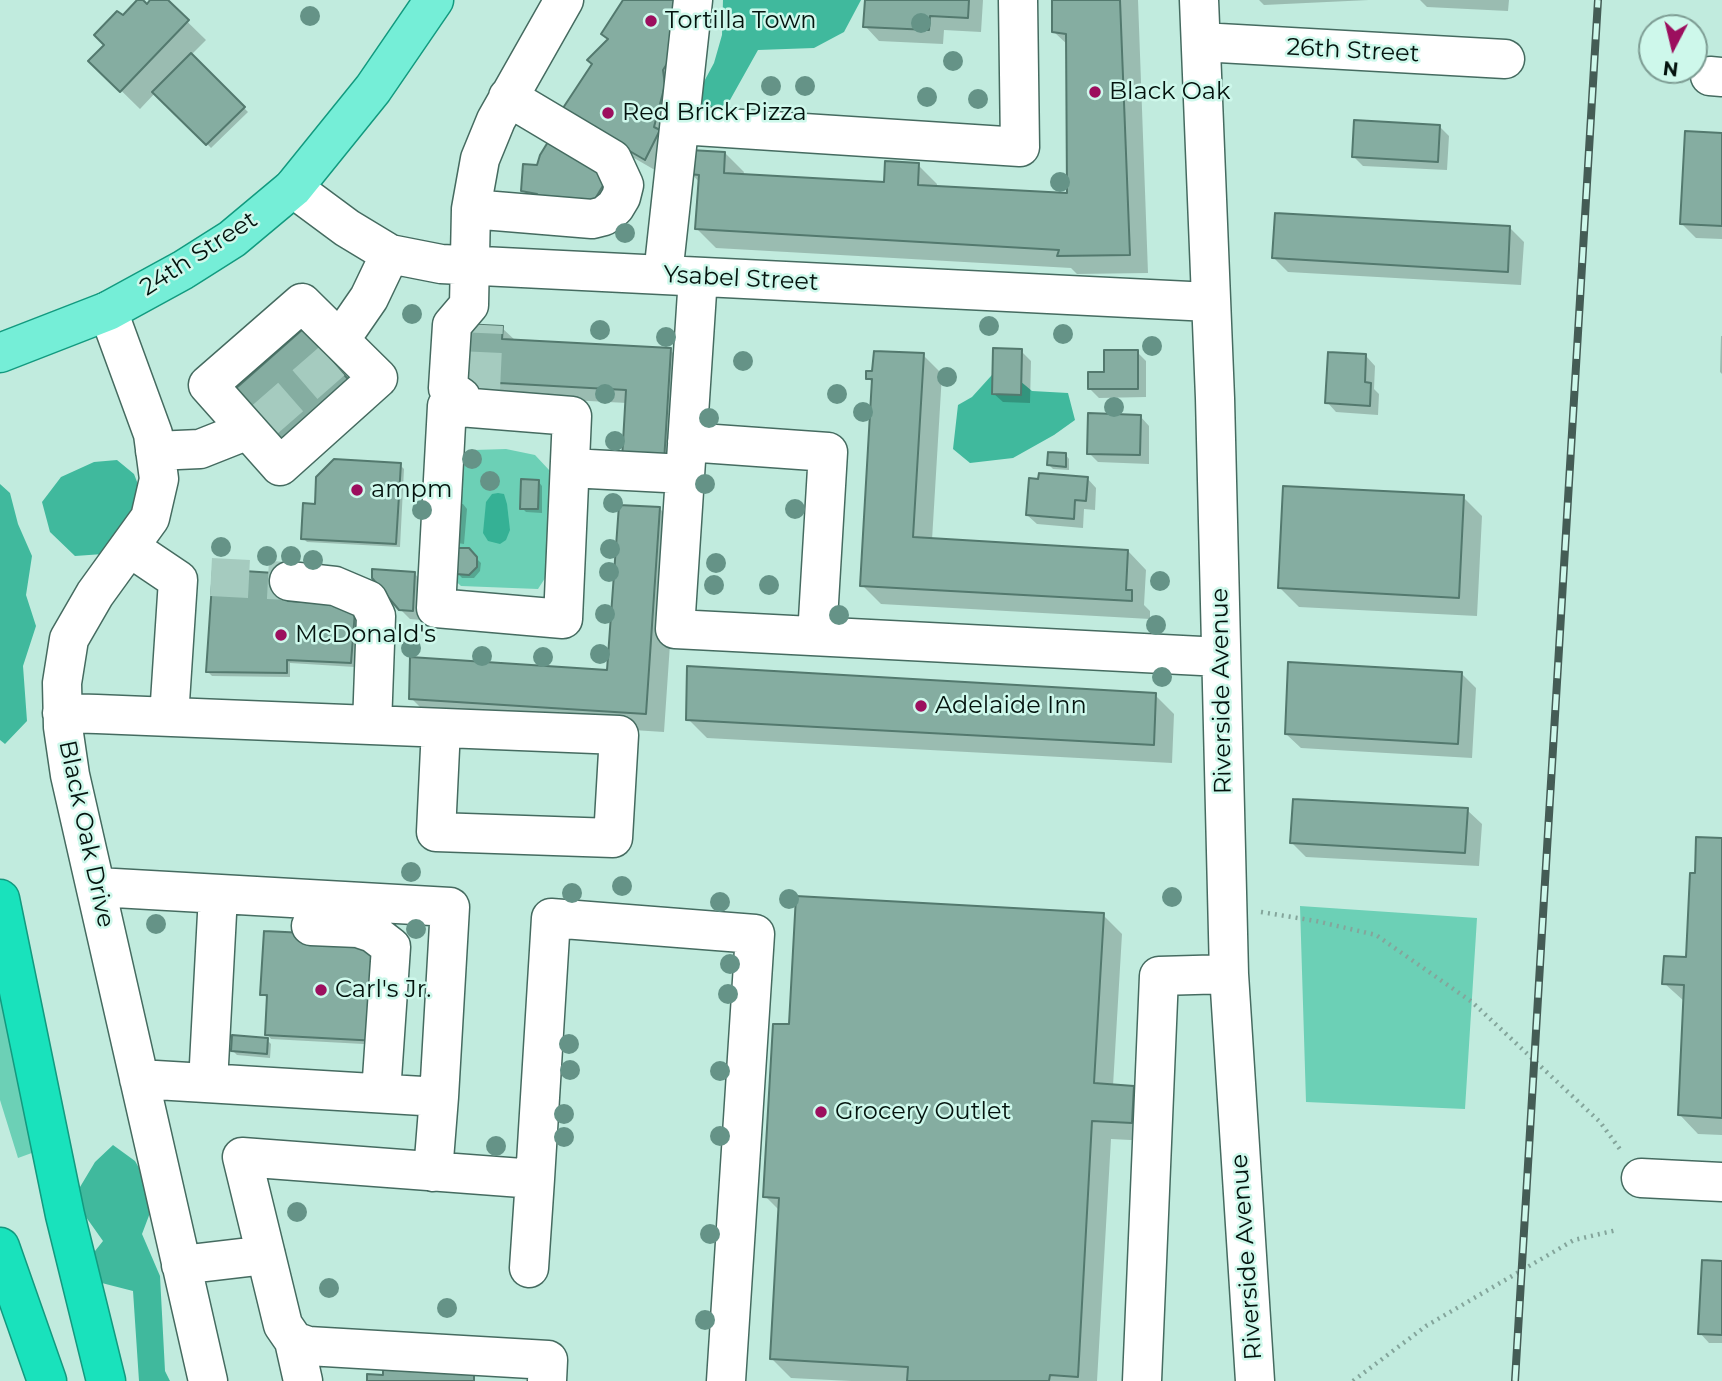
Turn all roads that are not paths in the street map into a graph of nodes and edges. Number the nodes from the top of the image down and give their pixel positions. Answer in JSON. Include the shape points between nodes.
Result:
{"nodes":[{"id":1,"x":434,"y":0,"type":"edge"},
{"id":2,"x":693,"y":0,"type":"edge"},
{"id":3,"x":1018,"y":0,"type":"edge"},
{"id":4,"x":1199,"y":0,"type":"edge"},
{"id":5,"x":558,"y":2,"type":"edge"},
{"id":6,"x":1202,"y":42,"type":"junction"},
{"id":7,"x":1505,"y":59,"type":"dead end"},
{"id":8,"x":508,"y":97,"type":"junction"},
{"id":9,"x":680,"y":125,"type":"junction"},
{"id":10,"x":293,"y":188,"type":"junction"},
{"id":11,"x":471,"y":209,"type":"junction"},
{"id":12,"x":390,"y":254,"type":"junction"},
{"id":13,"x":471,"y":266,"type":"junction"},
{"id":14,"x":681,"y":276,"type":"junction"},
{"id":15,"x":1210,"y":302,"type":"junction"},
{"id":16,"x":108,"y":311,"type":"junction"},
{"id":17,"x":340,"y":350,"type":"junction"},
{"id":18,"x":0,"y":354,"type":"edge"},
{"id":19,"x":468,"y":398,"type":"junction"},
{"id":20,"x":253,"y":428,"type":"junction"},
{"id":21,"x":155,"y":451,"type":"junction"},
{"id":22,"x":686,"y":458,"type":"junction"},
{"id":23,"x":570,"y":468,"type":"junction"},
{"id":24,"x":129,"y":547,"type":"junction"},
{"id":25,"x":289,"y":581,"type":"tunnel mouth"},
{"id":26,"x":817,"y":636,"type":"junction"},
{"id":27,"x":1221,"y":657,"type":"junction"},
{"id":28,"x":62,"y":713,"type":"junction"},
{"id":29,"x":169,"y":717,"type":"junction"},
{"id":30,"x":372,"y":725,"type":"junction"},
{"id":31,"x":440,"y":728,"type":"junction"},
{"id":32,"x":97,"y":887,"type":"junction"},
{"id":33,"x":0,"y":899,"type":"edge"},
{"id":34,"x":217,"y":903,"type":"junction"},
{"id":35,"x":1229,"y":974,"type":"junction"},
{"id":36,"x":139,"y":1079,"type":"junction"},
{"id":37,"x":208,"y":1083,"type":"junction"},
{"id":38,"x":381,"y":1093,"type":"junction"},
{"id":39,"x":439,"y":1097,"type":"junction"},
{"id":40,"x":433,"y":1172,"type":"junction"},
{"id":41,"x":1641,"y":1178,"type":"road end"},
{"id":42,"x":535,"y":1179,"type":"junction"},
{"id":43,"x":1722,"y":1182,"type":"edge"},
{"id":44,"x":0,"y":1247,"type":"edge"},
{"id":45,"x":266,"y":1255,"type":"junction"},
{"id":46,"x":181,"y":1265,"type":"junction"},
{"id":47,"x":529,"y":1268,"type":"dead end"},
{"id":48,"x":293,"y":1341,"type":"junction"},
{"id":49,"x":47,"y":1381,"type":"edge"},
{"id":50,"x":106,"y":1381,"type":"edge"},
{"id":51,"x":208,"y":1381,"type":"edge"},
{"id":52,"x":303,"y":1381,"type":"edge"},
{"id":53,"x":547,"y":1381,"type":"edge"},
{"id":54,"x":726,"y":1381,"type":"edge"},
{"id":55,"x":1142,"y":1381,"type":"edge"},
{"id":56,"x":1255,"y":1381,"type":"edge"}],
"edges":[{"from":1,"to":10,"type":"main road","name":"24th Street","via":[[373,89]]},
{"from":2,"to":9,"type":"street"},
{"from":3,"to":9,"type":"street","via":[[1020,147]]},
{"from":4,"to":6,"type":"street","name":"Riverside Avenue"},
{"from":5,"to":8,"type":"street"},
{"from":6,"to":7,"type":"street","name":"26th Street"},
{"from":6,"to":15,"type":"street","name":"Riverside Avenue"},
{"from":8,"to":11,"type":"street","via":[[480,159]]},
{"from":8,"to":11,"type":"street","via":[[612,159],[624,185],[621,197],[604,216],[592,219]]},
{"from":9,"to":14,"type":"street"},
{"from":10,"to":12,"type":"street","name":"Ysabel Street"},
{"from":10,"to":16,"type":"main road","name":"24th Street","via":[[232,239]]},
{"from":11,"to":13,"type":"street"},
{"from":12,"to":13,"type":"street","name":"Ysabel Street"},
{"from":12,"to":17,"type":"street"},
{"from":13,"to":14,"type":"street","name":"Ysabel Street"},
{"from":13,"to":19,"type":"street","via":[[477,315],[452,325],[448,388]]},
{"from":14,"to":15,"type":"street","name":"Ysabel Street"},
{"from":14,"to":22,"type":"street"},
{"from":15,"to":27,"type":"street","name":"Riverside Avenue"},
{"from":16,"to":18,"type":"main road","name":"24th Street"},
{"from":16,"to":21,"type":"street","name":"Black Oak Drive","via":[[153,434]]},
{"from":17,"to":20,"type":"street","via":[[378,378],[280,466]]},
{"from":17,"to":20,"type":"street","via":[[302,303],[208,385]]},
{"from":19,"to":23,"type":"street","via":[[572,415]]},
{"from":19,"to":23,"type":"street","via":[[447,406],[436,608],[563,619]]},
{"from":20,"to":21,"type":"street","via":[[200,449]]},
{"from":21,"to":24,"type":"street","name":"Black Oak Drive","via":[[159,479],[150,519]]},
{"from":22,"to":23,"type":"street"},
{"from":22,"to":26,"type":"street","via":[[675,629]]},
{"from":22,"to":26,"type":"street","via":[[828,452]]},
{"from":24,"to":28,"type":"street","name":"Black Oak Drive","via":[[69,639]]},
{"from":24,"to":29,"type":"street","via":[[194,579]]},
{"from":25,"to":30,"type":"street","via":[[335,586],[368,600],[376,616]]},
{"from":26,"to":27,"type":"street"},
{"from":27,"to":35,"type":"street","name":"Riverside Avenue"},
{"from":28,"to":29,"type":"street"},
{"from":28,"to":32,"type":"street","name":"Black Oak Drive","via":[[70,775]]},
{"from":29,"to":30,"type":"street"},
{"from":30,"to":31,"type":"street"},
{"from":31,"to":31,"type":"street","via":[[436,832],[612,838],[619,735]]},
{"from":32,"to":34,"type":"street"},
{"from":32,"to":36,"type":"street","name":"Black Oak Drive"},
{"from":33,"to":50,"type":"highway","via":[[65,1215]]},
{"from":34,"to":37,"type":"street"},
{"from":34,"to":38,"type":"street","via":[[238,918],[358,928],[391,947]]},
{"from":34,"to":39,"type":"street","via":[[450,907]]},
{"from":35,"to":55,"type":"street","via":[[1159,976]]},
{"from":35,"to":56,"type":"street","name":"Riverside Avenue"},
{"from":36,"to":37,"type":"street"},
{"from":36,"to":46,"type":"street","name":"Black Oak Drive"},
{"from":37,"to":38,"type":"street"},
{"from":38,"to":39,"type":"street"},
{"from":39,"to":40,"type":"street"},
{"from":40,"to":42,"type":"street"},
{"from":40,"to":45,"type":"street","via":[[242,1157]]},
{"from":41,"to":43,"type":"street"},
{"from":42,"to":47,"type":"street"},
{"from":42,"to":54,"type":"street","via":[[551,918],[755,934]]},
{"from":44,"to":49,"type":"highway"},
{"from":45,"to":46,"type":"street"},
{"from":45,"to":48,"type":"street","via":[[283,1325]]},
{"from":46,"to":51,"type":"street","name":"Black Oak Drive"},
{"from":48,"to":52,"type":"street"},
{"from":48,"to":53,"type":"street","via":[[308,1346],[548,1360]]}]}
